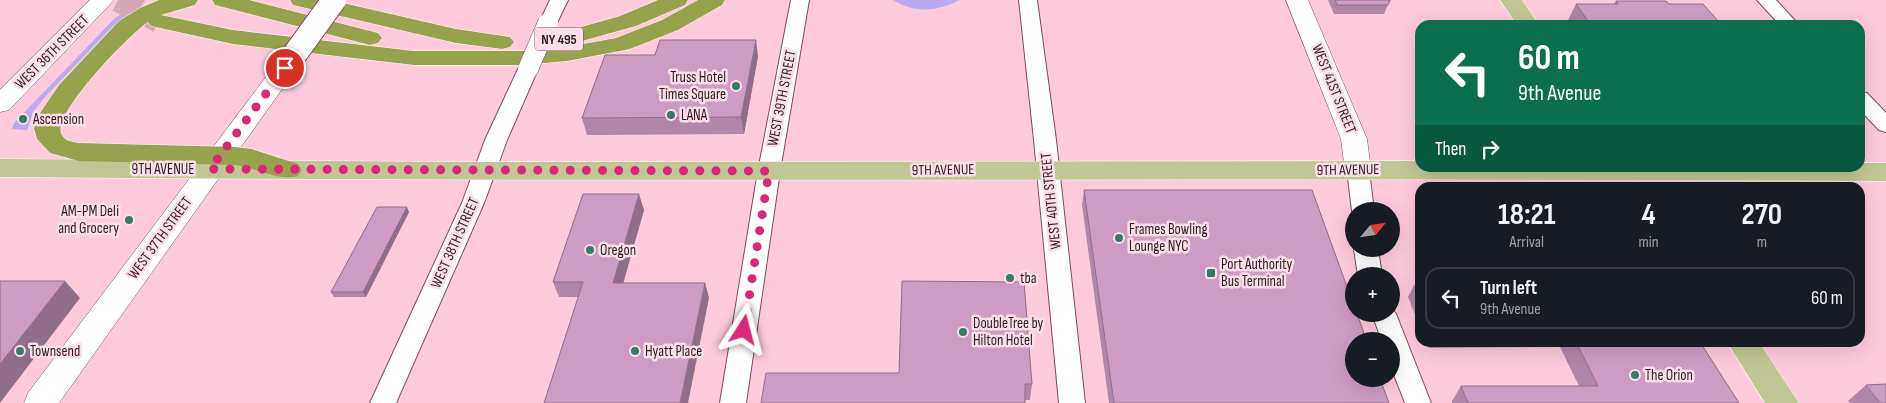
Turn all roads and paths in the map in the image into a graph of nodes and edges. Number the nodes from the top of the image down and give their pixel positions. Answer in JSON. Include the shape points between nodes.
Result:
{"nodes":[{"id":1,"x":103,"y":0,"type":"edge"},
{"id":2,"x":187,"y":0,"type":"edge"},
{"id":3,"x":223,"y":0,"type":"edge"},
{"id":4,"x":301,"y":0,"type":"edge"},
{"id":5,"x":334,"y":0,"type":"edge"},
{"id":6,"x":370,"y":0,"type":"edge"},
{"id":7,"x":559,"y":0,"type":"edge"},
{"id":8,"x":677,"y":0,"type":"edge"},
{"id":9,"x":685,"y":0,"type":"edge"},
{"id":10,"x":714,"y":0,"type":"edge"},
{"id":11,"x":800,"y":0,"type":"edge"},
{"id":12,"x":1028,"y":0,"type":"edge"},
{"id":13,"x":1297,"y":0,"type":"edge"},
{"id":14,"x":1511,"y":0,"type":"edge"},
{"id":15,"x":1766,"y":0,"type":"edge"},
{"id":16,"x":1525,"y":20,"type":"edge"},
{"id":17,"x":1785,"y":20,"type":"edge"},
{"id":18,"x":159,"y":21,"type":"tunnel mouth"},
{"id":19,"x":436,"y":31,"type":"junction"},
{"id":20,"x":588,"y":50,"type":"junction"},
{"id":21,"x":485,"y":57,"type":"junction"},
{"id":22,"x":1865,"y":103,"type":"edge"},
{"id":23,"x":0,"y":104,"type":"edge"},
{"id":24,"x":1886,"y":125,"type":"edge"},
{"id":25,"x":216,"y":162,"type":"junction"},
{"id":26,"x":0,"y":168,"type":"edge"},
{"id":27,"x":1048,"y":169,"type":"junction"},
{"id":28,"x":1358,"y":170,"type":"junction"},
{"id":29,"x":769,"y":171,"type":"junction"},
{"id":30,"x":1415,"y":171,"type":"edge"},
{"id":31,"x":485,"y":172,"type":"junction"},
{"id":32,"x":1466,"y":172,"type":"edge"},
{"id":33,"x":1886,"y":172,"type":"edge"},
{"id":34,"x":1628,"y":175,"type":"edge"},
{"id":35,"x":1361,"y":202,"type":"edge"},
{"id":36,"x":1387,"y":322,"type":"edge"},
{"id":37,"x":1745,"y":347,"type":"edge"},
{"id":38,"x":40,"y":403,"type":"edge"},
{"id":39,"x":383,"y":403,"type":"edge"},
{"id":40,"x":733,"y":403,"type":"edge"},
{"id":41,"x":1072,"y":403,"type":"edge"},
{"id":42,"x":1418,"y":403,"type":"edge"},
{"id":43,"x":1783,"y":403,"type":"edge"}],
"edges":[{"from":1,"to":23,"type":"main road","name":"WEST 36TH STREET"},
{"from":2,"to":25,"type":"highway","via":[[156,8],[128,26],[59,100],[48,117],[47,130],[56,145],[68,150]]},
{"from":3,"to":21,"type":"highway","via":[[367,38]]},
{"from":4,"to":19,"type":"highway","number":"NY 495"},
{"from":5,"to":25,"type":"main road","name":"WEST 37TH STREET","bridge":true},
{"from":6,"to":19,"type":"highway"},
{"from":7,"to":31,"type":"street","name":"WEST 38TH STREET","bridge":true,"via":[[496,140]]},
{"from":8,"to":19,"type":"highway","number":"NY 495","via":[[610,27],[554,40],[487,41]]},
{"from":9,"to":20,"type":"highway","via":[[653,25]]},
{"from":10,"to":20,"type":"highway","number":"NY 495","via":[[647,35],[622,44]]},
{"from":11,"to":29,"type":"street","name":"WEST 39TH STREET"},
{"from":12,"to":27,"type":"street","name":"WEST 40TH STREET"},
{"from":13,"to":28,"type":"main road","name":"WEST 41ST STREET","via":[[1354,139]]},
{"from":14,"to":16,"type":"main road"},
{"from":15,"to":17,"type":"street"},
{"from":18,"to":21,"type":"highway","number":"NY 495","via":[[233,37],[414,58]]},
{"from":20,"to":21,"type":"highway","number":"NY 495","via":[[545,57]]},
{"from":22,"to":24,"type":"street"},
{"from":25,"to":26,"type":"main road","name":"9TH AVENUE"},
{"from":25,"to":31,"type":"main road","name":"9TH AVENUE","via":[[290,170]]},
{"from":25,"to":38,"type":"main road","name":"WEST 37TH STREET"},
{"from":27,"to":28,"type":"main road","name":"9TH AVENUE"},
{"from":27,"to":29,"type":"main road","name":"9TH AVENUE"},
{"from":27,"to":41,"type":"street","name":"WEST 40TH STREET"},
{"from":28,"to":30,"type":"main road","name":"9TH AVENUE"},
{"from":28,"to":35,"type":"street","name":"WEST 41ST STREET"},
{"from":29,"to":31,"type":"main road","name":"9TH AVENUE"},
{"from":29,"to":40,"type":"street","name":"WEST 39TH STREET"},
{"from":31,"to":39,"type":"street","name":"WEST 38TH STREET"},
{"from":32,"to":34,"type":"main road","name":"9TH AVENUE"},
{"from":33,"to":34,"type":"main road","name":"9TH AVENUE"},
{"from":36,"to":42,"type":"street"},
{"from":37,"to":43,"type":"main road"}]}
